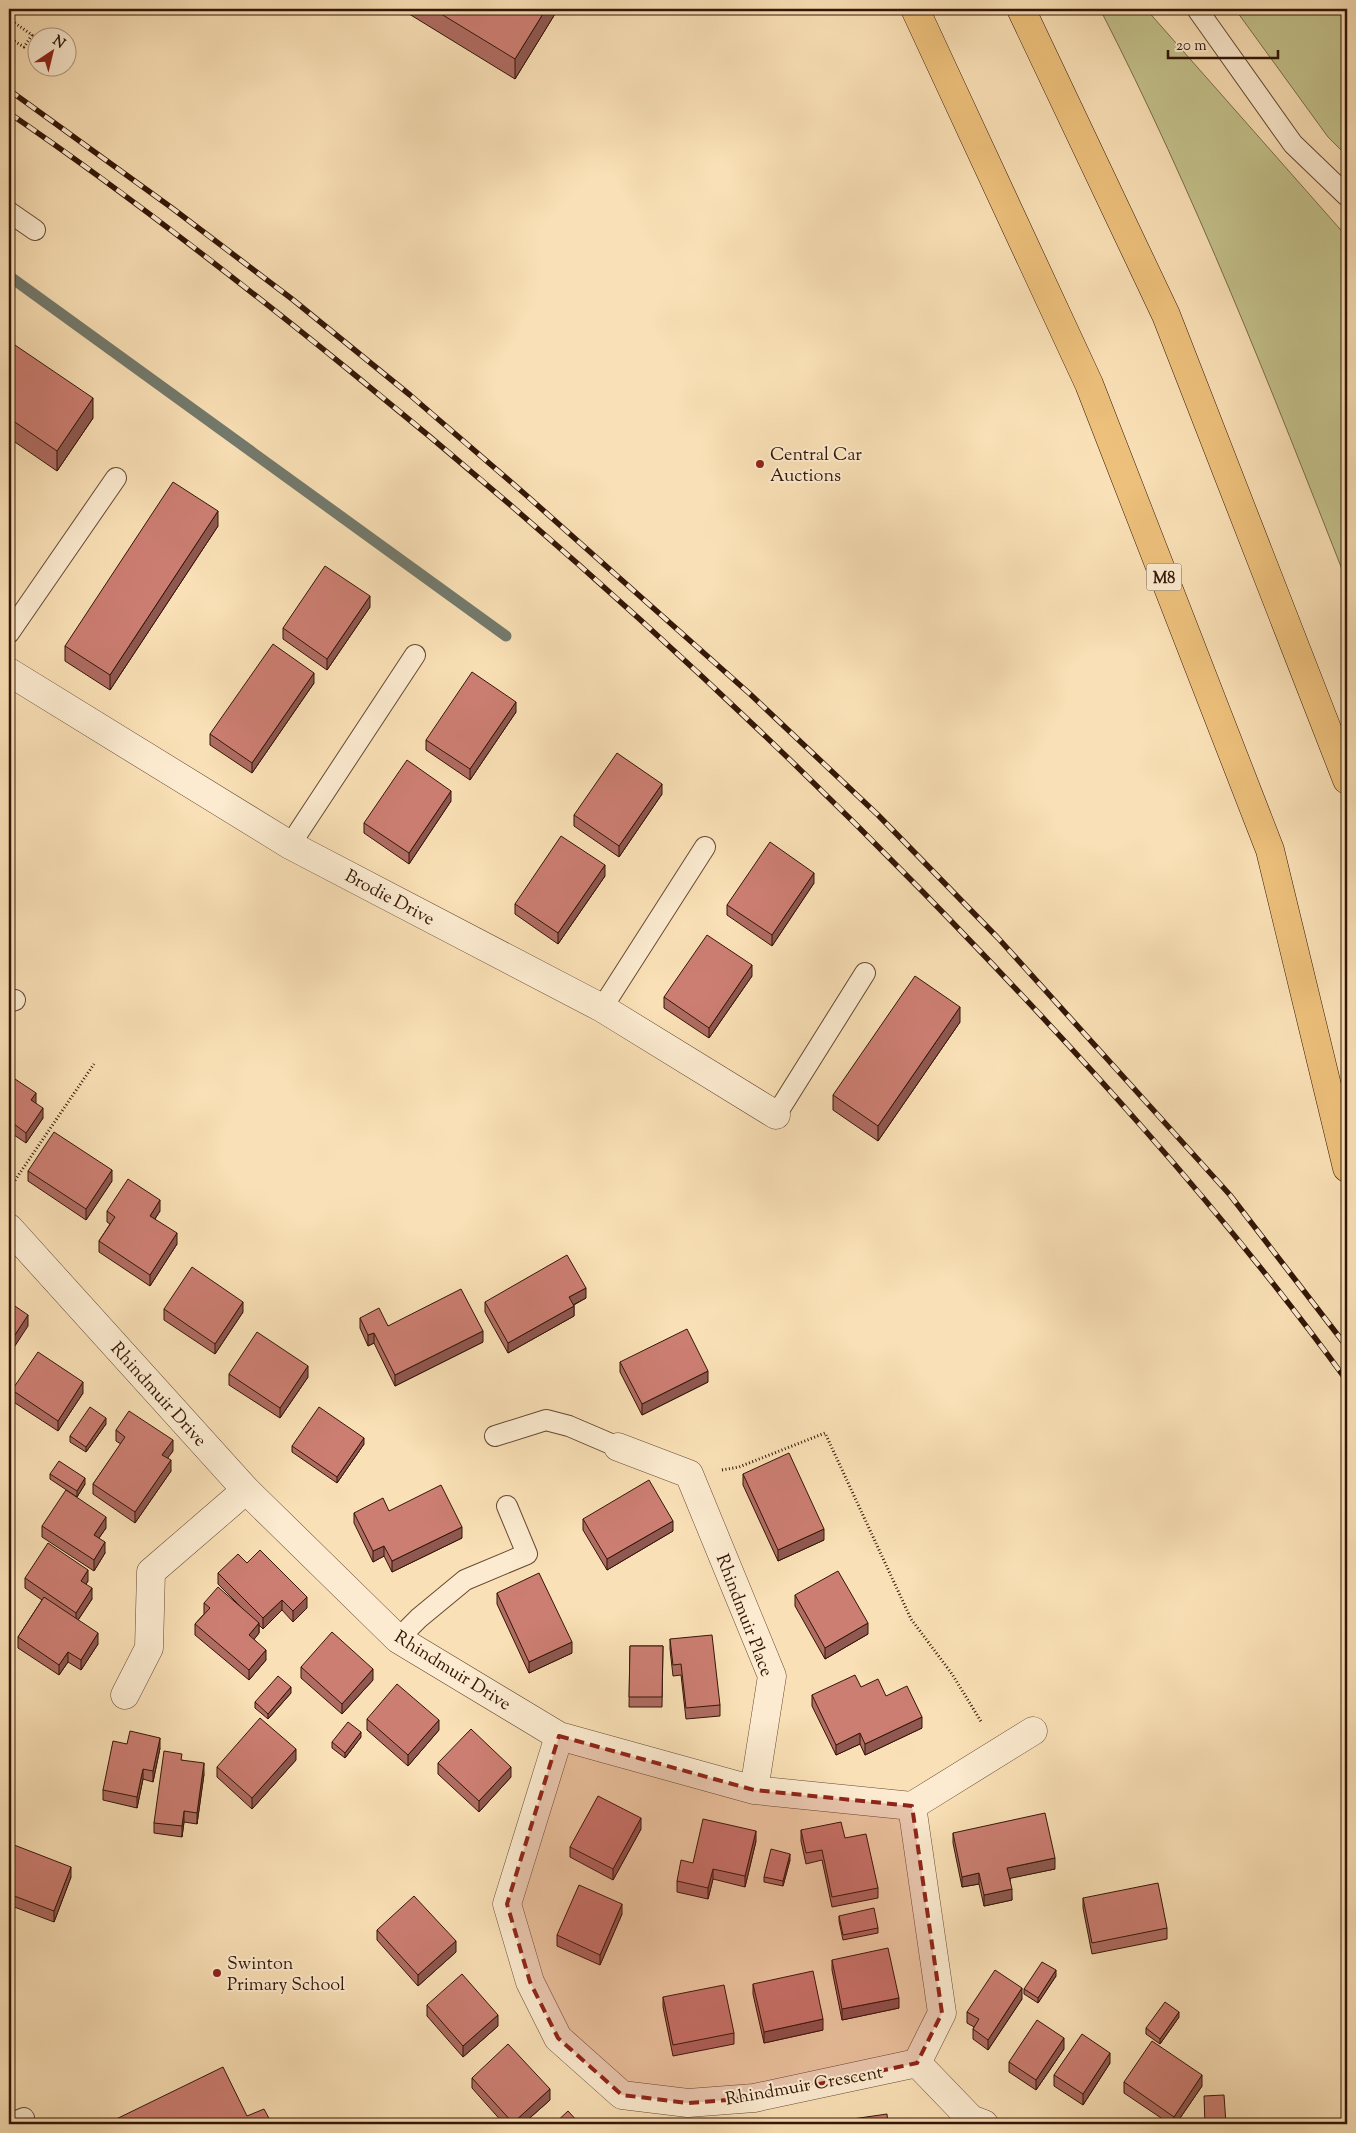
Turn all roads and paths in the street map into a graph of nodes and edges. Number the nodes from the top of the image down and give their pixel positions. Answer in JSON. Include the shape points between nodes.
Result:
{"nodes":[{"id":1,"x":915,"y":9,"type":"edge"},
{"id":2,"x":1021,"y":9,"type":"edge"},
{"id":3,"x":1197,"y":9,"type":"edge"},
{"id":4,"x":9,"y":19,"type":"edge"},
{"id":5,"x":9,"y":38,"type":"edge"},
{"id":6,"x":1347,"y":196,"type":"edge"},
{"id":7,"x":9,"y":212,"type":"edge"},
{"id":8,"x":35,"y":230,"type":"dead end"},
{"id":9,"x":116,"y":478,"type":"dead end"},
{"id":10,"x":9,"y":633,"type":"edge"},
{"id":11,"x":415,"y":655,"type":"dead end"},
{"id":12,"x":9,"y":672,"type":"edge"},
{"id":13,"x":1347,"y":780,"type":"edge"},
{"id":14,"x":290,"y":845,"type":"junction"},
{"id":15,"x":705,"y":846,"type":"dead end"},
{"id":16,"x":865,"y":973,"type":"dead end"},
{"id":17,"x":602,"y":1008,"type":"junction"},
{"id":18,"x":94,"y":1064,"type":"dead end"},
{"id":19,"x":776,"y":1115,"type":"joint"},
{"id":20,"x":1347,"y":1168,"type":"edge"},
{"id":21,"x":9,"y":1189,"type":"edge"},
{"id":22,"x":9,"y":1228,"type":"edge"},
{"id":23,"x":495,"y":1436,"type":"dead end"},
{"id":24,"x":618,"y":1447,"type":"joint"},
{"id":25,"x":689,"y":1474,"type":"junction"},
{"id":26,"x":246,"y":1490,"type":"junction"},
{"id":27,"x":507,"y":1506,"type":"dead end"},
{"id":28,"x":398,"y":1639,"type":"junction"},
{"id":29,"x":125,"y":1695,"type":"dead end"},
{"id":30,"x":1033,"y":1731,"type":"dead end"},
{"id":31,"x":559,"y":1736,"type":"junction"},
{"id":32,"x":999,"y":1752,"type":"junction"},
{"id":33,"x":754,"y":1790,"type":"junction"},
{"id":34,"x":912,"y":1806,"type":"junction"},
{"id":35,"x":917,"y":2063,"type":"junction"},
{"id":36,"x":690,"y":2114,"type":"edge"},
{"id":37,"x":984,"y":2124,"type":"edge"}],
"edges":[{"from":1,"to":20,"type":"highway","number":"M8","via":[[1089,384],[1270,850]]},
{"from":2,"to":13,"type":"highway","via":[[1166,315]]},
{"from":3,"to":6,"type":"lane","via":[[1294,144]]},
{"from":4,"to":5,"type":"path","via":[[32,35],[24,47]]},
{"from":7,"to":8,"type":"lane"},
{"from":9,"to":10,"type":"lane"},
{"from":11,"to":14,"type":"lane"},
{"from":12,"to":14,"type":"street","name":"Brodie Drive"},
{"from":14,"to":17,"type":"street","name":"Brodie Drive"},
{"from":15,"to":17,"type":"lane"},
{"from":16,"to":19,"type":"lane"},
{"from":17,"to":19,"type":"street","name":"Brodie Drive"},
{"from":18,"to":21,"type":"path"},
{"from":22,"to":26,"type":"street","name":"Rhindmuir Drive"},
{"from":23,"to":24,"type":"lane","via":[[546,1420]]},
{"from":24,"to":25,"type":"street"},
{"from":25,"to":32,"type":"path","via":[[739,1467],[825,1433],[911,1619],[952,1674]]},
{"from":25,"to":33,"type":"street","name":"Rhindmuir Place","via":[[772,1676]]},
{"from":26,"to":28,"type":"street","name":"Rhindmuir Drive"},
{"from":26,"to":29,"type":"street","via":[[151,1572],[150,1648]]},
{"from":27,"to":28,"type":"lane","via":[[527,1554],[465,1580]]},
{"from":28,"to":31,"type":"street","name":"Rhindmuir Drive"},
{"from":30,"to":32,"type":"street"},
{"from":31,"to":33,"type":"street","name":"Rhindmuir Drive"},
{"from":31,"to":36,"type":"street","name":"Rhindmuir Crescent","via":[[507,1904],[530,1982],[558,2038],[622,2095]]},
{"from":32,"to":34,"type":"street"},
{"from":33,"to":34,"type":"street","name":"Rhindmuir Drive"},
{"from":34,"to":35,"type":"street","via":[[942,2013]]},
{"from":35,"to":36,"type":"street","name":"Rhindmuir Crescent"},
{"from":35,"to":37,"type":"street","via":[[971,2119]]}]}
